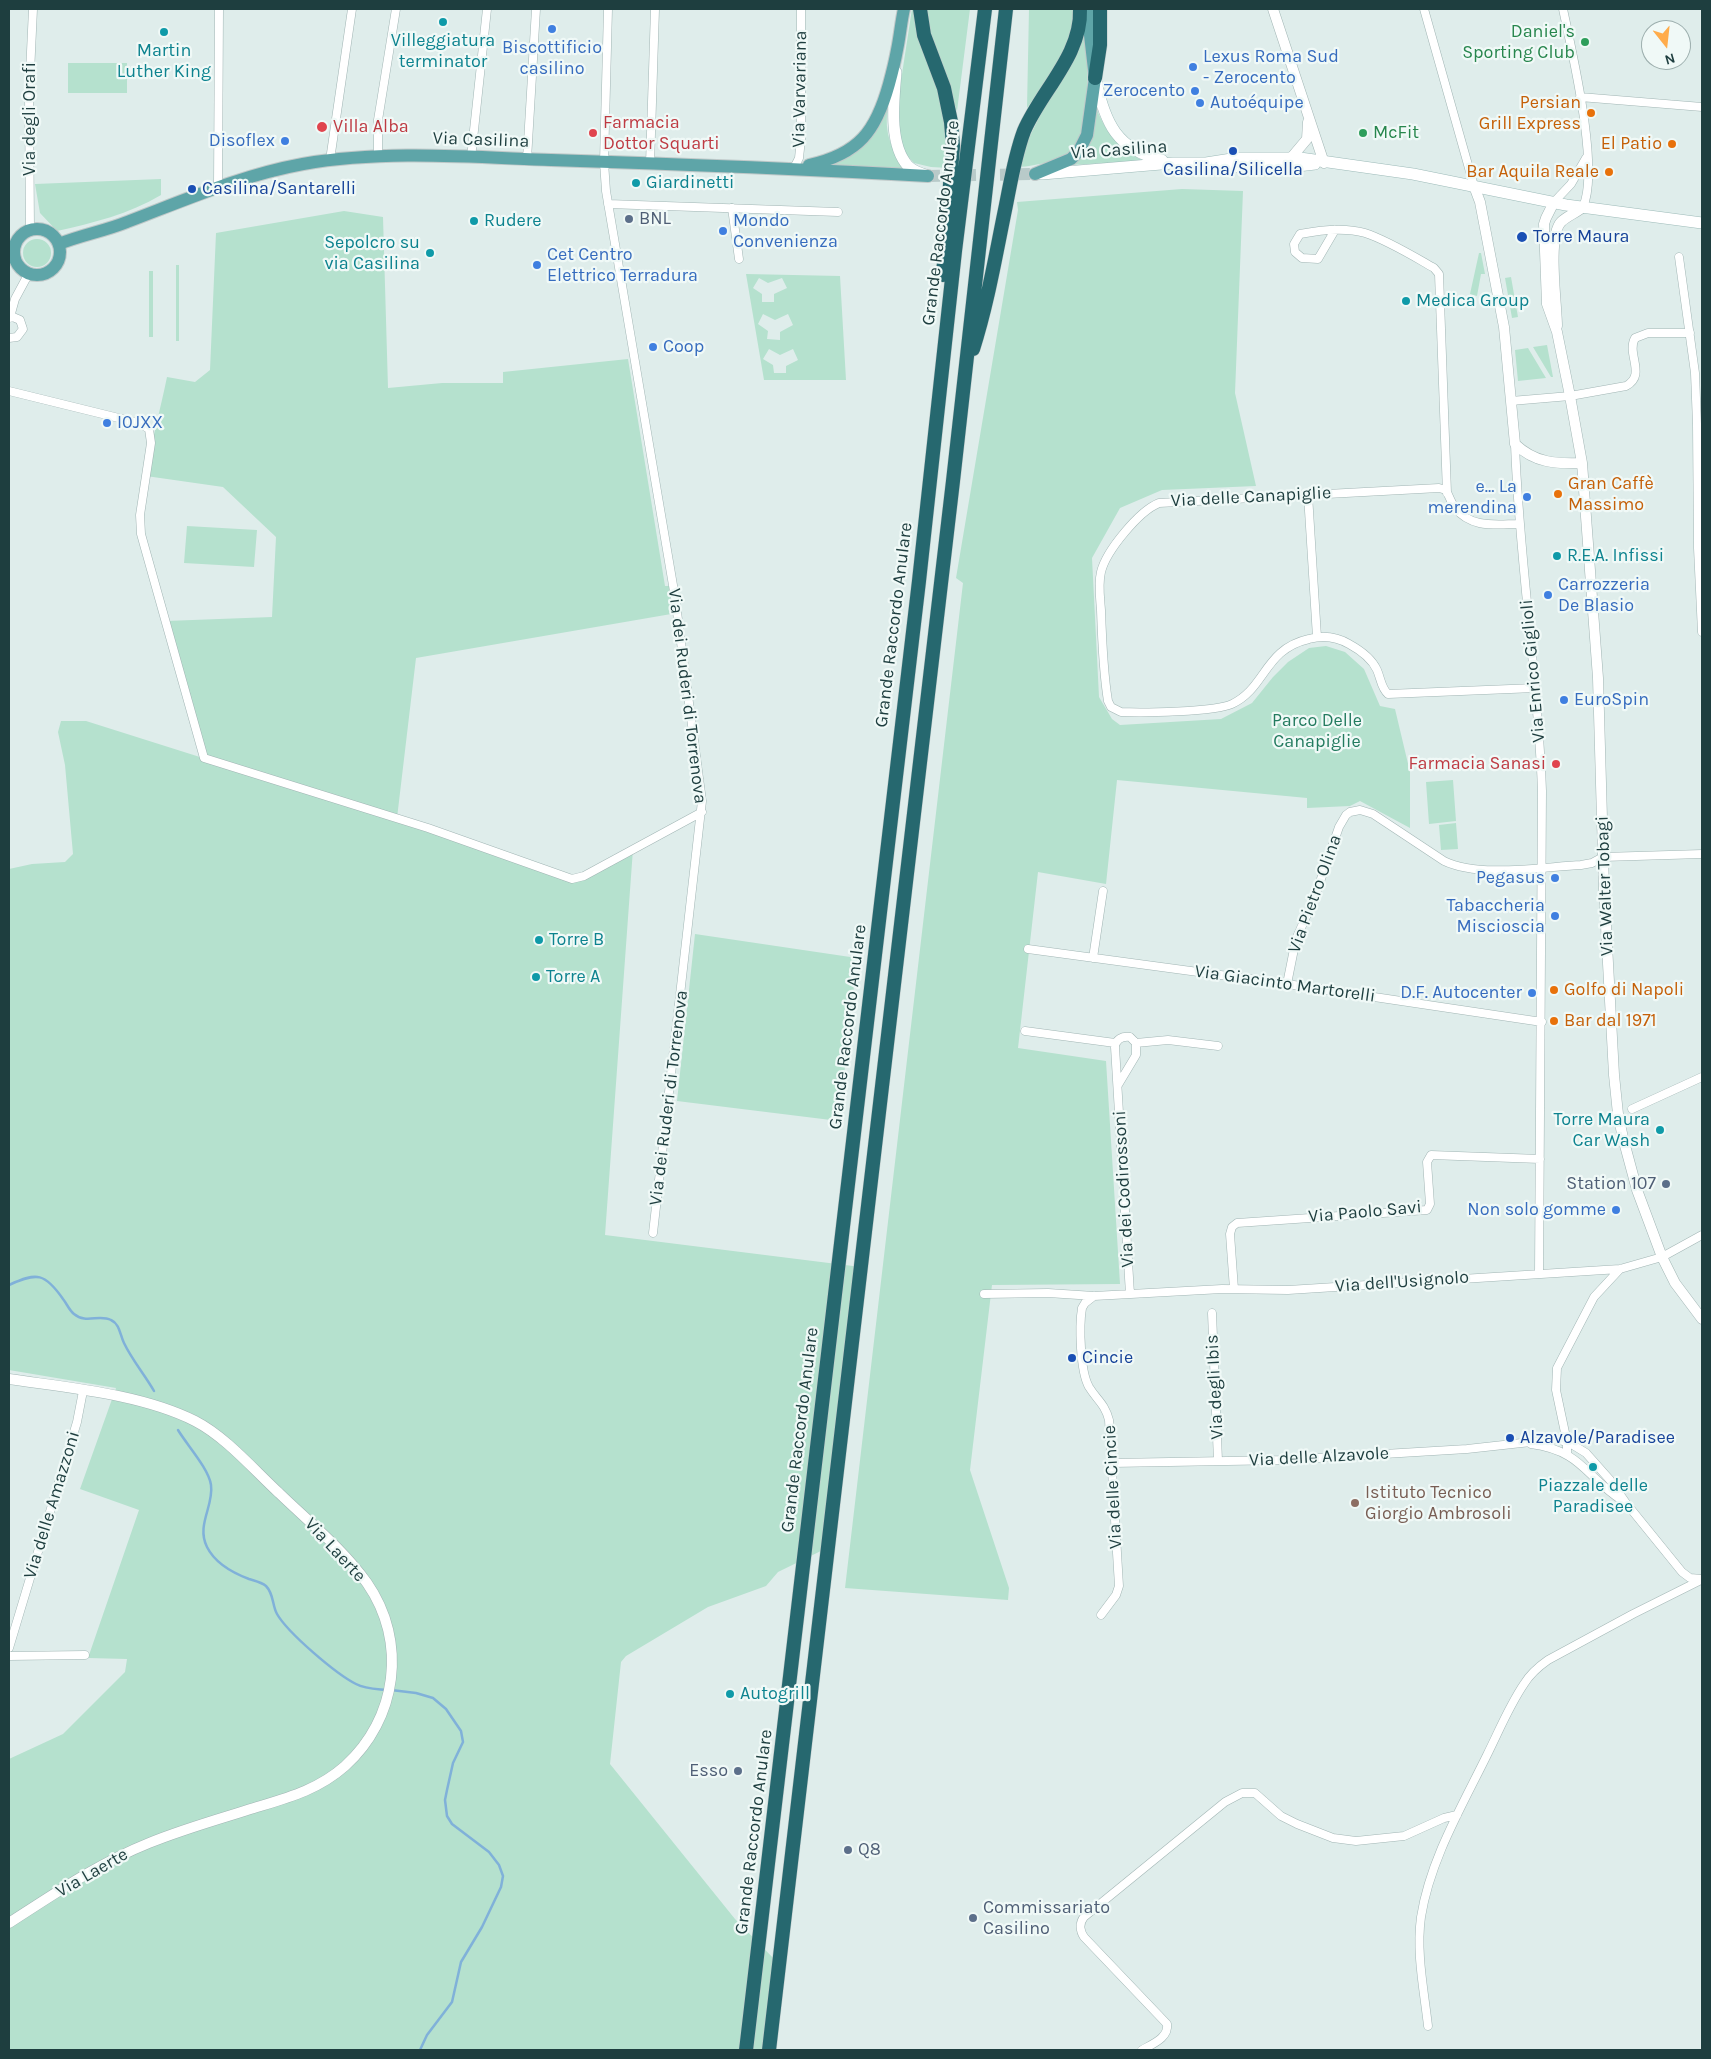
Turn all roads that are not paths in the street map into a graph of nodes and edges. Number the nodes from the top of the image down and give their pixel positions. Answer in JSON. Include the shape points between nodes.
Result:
{"nodes":[{"id":1,"x":33,"y":9,"type":"edge"},
{"id":2,"x":220,"y":9,"type":"edge"},
{"id":3,"x":352,"y":9,"type":"edge"},
{"id":4,"x":396,"y":9,"type":"edge"},
{"id":5,"x":486,"y":9,"type":"edge"},
{"id":6,"x":536,"y":9,"type":"edge"},
{"id":7,"x":608,"y":9,"type":"edge"},
{"id":8,"x":655,"y":9,"type":"edge"},
{"id":9,"x":801,"y":9,"type":"edge"},
{"id":10,"x":904,"y":9,"type":"edge"},
{"id":11,"x":920,"y":9,"type":"edge"},
{"id":12,"x":985,"y":9,"type":"edge"},
{"id":13,"x":1006,"y":9,"type":"edge"},
{"id":14,"x":1080,"y":9,"type":"edge"},
{"id":15,"x":1087,"y":9,"type":"edge"},
{"id":16,"x":1100,"y":9,"type":"edge"},
{"id":17,"x":1273,"y":9,"type":"edge"},
{"id":18,"x":1424,"y":9,"type":"edge"},
{"id":19,"x":1563,"y":9,"type":"edge"},
{"id":20,"x":897,"y":52,"type":"junction"},
{"id":21,"x":1095,"y":78,"type":"junction"},
{"id":22,"x":1580,"y":97,"type":"junction"},
{"id":23,"x":1702,"y":107,"type":"edge"},
{"id":24,"x":1308,"y":114,"type":"junction"},
{"id":25,"x":378,"y":156,"type":"junction"},
{"id":26,"x":1587,"y":157,"type":"junction"},
{"id":27,"x":471,"y":158,"type":"junction"},
{"id":28,"x":1291,"y":158,"type":"junction"},
{"id":29,"x":527,"y":159,"type":"junction"},
{"id":30,"x":330,"y":160,"type":"junction"},
{"id":31,"x":604,"y":162,"type":"junction"},
{"id":32,"x":1174,"y":162,"type":"junction"},
{"id":33,"x":1206,"y":163,"type":"junction"},
{"id":34,"x":1324,"y":163,"type":"junction"},
{"id":35,"x":650,"y":164,"type":"junction"},
{"id":36,"x":794,"y":168,"type":"junction"},
{"id":37,"x":1035,"y":174,"type":"joint"},
{"id":38,"x":928,"y":176,"type":"joint"},
{"id":39,"x":218,"y":186,"type":"junction"},
{"id":40,"x":1474,"y":186,"type":"junction"},
{"id":41,"x":1554,"y":202,"type":"junction"},
{"id":42,"x":608,"y":204,"type":"junction"},
{"id":43,"x":1583,"y":207,"type":"junction"},
{"id":44,"x":732,"y":208,"type":"junction"},
{"id":45,"x":838,"y":212,"type":"dead end"},
{"id":46,"x":1702,"y":222,"type":"edge"},
{"id":47,"x":30,"y":230,"type":"junction"},
{"id":48,"x":1336,"y":230,"type":"junction"},
{"id":49,"x":59,"y":244,"type":"junction"},
{"id":50,"x":12,"y":250,"type":"edge"},
{"id":51,"x":1679,"y":256,"type":"dead end"},
{"id":52,"x":739,"y":259,"type":"dead end"},
{"id":53,"x":29,"y":273,"type":"junction"},
{"id":54,"x":9,"y":318,"type":"edge"},
{"id":55,"x":1557,"y":332,"type":"junction"},
{"id":56,"x":1690,"y":333,"type":"junction"},
{"id":57,"x":9,"y":338,"type":"edge"},
{"id":58,"x":1698,"y":373,"type":"edge"},
{"id":59,"x":963,"y":381,"type":"junction"},
{"id":60,"x":9,"y":390,"type":"edge"},
{"id":61,"x":1570,"y":396,"type":"junction"},
{"id":62,"x":1511,"y":401,"type":"junction"},
{"id":63,"x":936,"y":417,"type":"junction"},
{"id":64,"x":1515,"y":444,"type":"junction"},
{"id":65,"x":1582,"y":463,"type":"junction"},
{"id":66,"x":1448,"y":493,"type":"junction"},
{"id":67,"x":1308,"y":495,"type":"junction"},
{"id":68,"x":1520,"y":524,"type":"junction"},
{"id":69,"x":1700,"y":548,"type":"edge"},
{"id":70,"x":1702,"y":632,"type":"edge"},
{"id":71,"x":1317,"y":637,"type":"junction"},
{"id":72,"x":1535,"y":688,"type":"junction"},
{"id":73,"x":702,"y":812,"type":"junction"},
{"id":74,"x":1702,"y":854,"type":"edge"},
{"id":75,"x":1603,"y":857,"type":"junction"},
{"id":76,"x":1542,"y":867,"type":"junction"},
{"id":77,"x":1104,"y":891,"type":"dead end"},
{"id":78,"x":1028,"y":949,"type":"dead end"},
{"id":79,"x":1093,"y":958,"type":"junction"},
{"id":80,"x":1287,"y":984,"type":"junction"},
{"id":81,"x":1542,"y":1022,"type":"junction"},
{"id":82,"x":1025,"y":1031,"type":"dead end"},
{"id":83,"x":1116,"y":1043,"type":"junction"},
{"id":84,"x":1136,"y":1043,"type":"junction"},
{"id":85,"x":1218,"y":1046,"type":"dead end"},
{"id":86,"x":1702,"y":1077,"type":"edge"},
{"id":87,"x":1118,"y":1085,"type":"junction"},
{"id":88,"x":1632,"y":1109,"type":"dead end"},
{"id":89,"x":1540,"y":1159,"type":"junction"},
{"id":90,"x":653,"y":1233,"type":"dead end"},
{"id":91,"x":1702,"y":1235,"type":"edge"},
{"id":92,"x":1662,"y":1257,"type":"junction"},
{"id":93,"x":1620,"y":1268,"type":"junction"},
{"id":94,"x":1539,"y":1273,"type":"junction"},
{"id":95,"x":1234,"y":1289,"type":"junction"},
{"id":96,"x":984,"y":1294,"type":"dead end"},
{"id":97,"x":1130,"y":1294,"type":"junction"},
{"id":98,"x":1094,"y":1296,"type":"junction"},
{"id":99,"x":1212,"y":1313,"type":"dead end"},
{"id":100,"x":1702,"y":1319,"type":"edge"},
{"id":101,"x":9,"y":1379,"type":"edge"},
{"id":102,"x":83,"y":1391,"type":"junction"},
{"id":103,"x":1567,"y":1442,"type":"junction"},
{"id":104,"x":1526,"y":1444,"type":"junction"},
{"id":105,"x":1567,"y":1454,"type":"junction"},
{"id":106,"x":1218,"y":1461,"type":"junction"},
{"id":107,"x":1112,"y":1463,"type":"junction"},
{"id":108,"x":1626,"y":1503,"type":"junction"},
{"id":109,"x":1702,"y":1579,"type":"edge"},
{"id":110,"x":1101,"y":1616,"type":"dead end"},
{"id":111,"x":9,"y":1648,"type":"edge"},
{"id":112,"x":9,"y":1656,"type":"edge"},
{"id":113,"x":85,"y":1656,"type":"dead end"},
{"id":114,"x":1457,"y":1814,"type":"junction"},
{"id":115,"x":9,"y":1923,"type":"edge"},
{"id":116,"x":1428,"y":2026,"type":"dead end"},
{"id":117,"x":746,"y":2050,"type":"edge"},
{"id":118,"x":769,"y":2050,"type":"edge"},
{"id":119,"x":1142,"y":2050,"type":"edge"}],
"edges":[{"from":1,"to":47,"type":"street","name":"Via degli Orafi","via":[[29,94]]},
{"from":2,"to":39,"type":"street"},
{"from":3,"to":30,"type":"street"},
{"from":4,"to":25,"type":"street","via":[[378,120]]},
{"from":5,"to":27,"type":"street"},
{"from":6,"to":29,"type":"street"},
{"from":7,"to":31,"type":"street","name":"Via dei Ruderi di Torrenova"},
{"from":8,"to":35,"type":"street"},
{"from":9,"to":36,"type":"street","name":"Via Varvariana","via":[[801,139],[799,158]]},
{"from":10,"to":20,"type":"main road","name":"Via Casilina"},
{"from":11,"to":63,"type":"highway","via":[[924,35],[948,102],[953,138],[945,259],[931,384]]},
{"from":12,"to":63,"type":"highway","name":"Grande Raccordo Anulare"},
{"from":13,"to":59,"type":"highway"},
{"from":14,"to":59,"type":"highway","via":[[1074,44],[1020,141],[984,310]]},
{"from":15,"to":21,"type":"main road"},
{"from":16,"to":21,"type":"highway","via":[[1100,45]]},
{"from":17,"to":24,"type":"street"},
{"from":18,"to":40,"type":"street"},
{"from":19,"to":22,"type":"street"},
{"from":20,"to":36,"type":"main road","name":"Via Casilina","via":[[873,127],[845,152],[824,162]]},
{"from":20,"to":38,"type":"main road","via":[[894,116],[897,142],[908,165]]},
{"from":21,"to":32,"type":"main road","via":[[1105,114],[1122,140],[1143,155]]},
{"from":21,"to":37,"type":"main road","via":[[1089,128],[1081,148],[1068,161]]},
{"from":22,"to":23,"type":"street"},
{"from":22,"to":26,"type":"street"},
{"from":24,"to":28,"type":"street","via":[[1306,139]]},
{"from":24,"to":34,"type":"street"},
{"from":25,"to":27,"type":"main road","name":"Via Casilina"},
{"from":25,"to":30,"type":"main road","name":"Via Casilina"},
{"from":26,"to":41,"type":"street","via":[[1571,184]]},
{"from":26,"to":43,"type":"street","via":[[1588,184]]},
{"from":27,"to":29,"type":"main road","name":"Via Casilina"},
{"from":28,"to":33,"type":"main road","name":"Via Casilina","via":[[1229,159]]},
{"from":28,"to":34,"type":"main road","name":"Via Casilina"},
{"from":29,"to":31,"type":"main road","name":"Via Casilina"},
{"from":30,"to":39,"type":"main road","name":"Via Casilina","via":[[284,168]]},
{"from":31,"to":35,"type":"main road","name":"Via Casilina"},
{"from":31,"to":42,"type":"street","name":"Via dei Ruderi di Torrenova"},
{"from":32,"to":33,"type":"main road","name":"Via Casilina"},
{"from":32,"to":37,"type":"main road","name":"Via Casilina"},
{"from":33,"to":34,"type":"main road","name":"Via Casilina","via":[[1233,167]]},
{"from":34,"to":40,"type":"main road","name":"Via Casilina","via":[[1413,174]]},
{"from":35,"to":36,"type":"main road","name":"Via Casilina"},
{"from":36,"to":38,"type":"main road","name":"Via Casilina"},
{"from":39,"to":49,"type":"main road","name":"Via Casilina"},
{"from":40,"to":41,"type":"main road","name":"Via Casilina"},
{"from":40,"to":62,"type":"street","name":"Via Enrico Giglioli","via":[[1480,202],[1504,327]]},
{"from":41,"to":43,"type":"main road","name":"Via Casilina"},
{"from":41,"to":55,"type":"street","name":"Via Walter Tobagi","via":[[1546,218],[1544,233],[1547,304]]},
{"from":42,"to":44,"type":"street"},
{"from":42,"to":73,"type":"street","name":"Via dei Ruderi di Torrenova","via":[[675,597]]},
{"from":43,"to":46,"type":"main road","name":"Via Casilina"},
{"from":43,"to":55,"type":"street","name":"Via Walter Tobagi","via":[[1562,221],[1555,235]]},
{"from":44,"to":45,"type":"street"},
{"from":44,"to":52,"type":"street"},
{"from":47,"to":49,"type":"main road","via":[[48,231]]},
{"from":47,"to":50,"type":"main road","via":[[19,237]]},
{"from":48,"to":48,"type":"street","via":[[1300,234],[1294,244],[1294,252],[1302,258],[1318,259]]},
{"from":48,"to":66,"type":"street","via":[[1372,236],[1434,268],[1439,274]]},
{"from":49,"to":53,"type":"main road","via":[[60,256],[54,267],[43,274]]},
{"from":50,"to":53,"type":"main road","via":[[17,264]]},
{"from":51,"to":56,"type":"street"},
{"from":53,"to":54,"type":"street"},
{"from":54,"to":57,"type":"street","via":[[20,320],[23,329],[17,337]]},
{"from":55,"to":61,"type":"street","name":"Via Walter Tobagi"},
{"from":56,"to":58,"type":"street"},
{"from":56,"to":61,"type":"street","via":[[1652,332],[1639,336],[1632,345],[1637,372],[1630,384]]},
{"from":58,"to":69,"type":"street"},
{"from":59,"to":118,"type":"highway"},
{"from":60,"to":73,"type":"street","via":[[138,423],[149,429],[151,443],[140,515],[141,534],[204,758],[428,828],[572,879],[584,876]]},
{"from":61,"to":62,"type":"street"},
{"from":61,"to":65,"type":"street","name":"Via Walter Tobagi"},
{"from":62,"to":64,"type":"street","name":"Via Enrico Giglioli"},
{"from":63,"to":117,"type":"highway","name":"Grande Raccordo Anulare"},
{"from":64,"to":65,"type":"street","via":[[1541,461]]},
{"from":64,"to":68,"type":"street","name":"Via Enrico Giglioli"},
{"from":65,"to":75,"type":"street","name":"Via Walter Tobagi","via":[[1598,678]]},
{"from":66,"to":67,"type":"street","name":"Via delle Canapiglie","via":[[1438,488]]},
{"from":66,"to":68,"type":"street","via":[[1456,509],[1471,522]]},
{"from":67,"to":71,"type":"street"},
{"from":67,"to":71,"type":"street","name":"Via delle Canapiglie","via":[[1166,501],[1153,505],[1139,517],[1110,553],[1100,574],[1102,648],[1108,701],[1115,710],[1126,712],[1228,706],[1248,692],[1285,648]]},
{"from":68,"to":72,"type":"street","name":"Via Enrico Giglioli"},
{"from":69,"to":70,"type":"street"},
{"from":71,"to":72,"type":"street","via":[[1340,640],[1365,655],[1388,694]]},
{"from":72,"to":76,"type":"street","name":"Via Enrico Giglioli","via":[[1541,756]]},
{"from":73,"to":90,"type":"street","name":"Via dei Ruderi di Torrenova"},
{"from":74,"to":75,"type":"street"},
{"from":75,"to":76,"type":"street","via":[[1585,864]]},
{"from":75,"to":92,"type":"street","name":"Via Walter Tobagi","via":[[1618,1114],[1637,1190]]},
{"from":76,"to":80,"type":"street","name":"Via Pietro Olina","via":[[1491,870],[1454,866],[1373,814],[1353,811],[1346,815],[1334,836],[1314,899],[1296,939]]},
{"from":76,"to":81,"type":"street","name":"Via Enrico Giglioli"},
{"from":77,"to":79,"type":"street"},
{"from":78,"to":79,"type":"street","name":"Via Giacinto Martorelli"},
{"from":79,"to":80,"type":"street","name":"Via Giacinto Martorelli"},
{"from":80,"to":81,"type":"street","name":"Via Giacinto Martorelli"},
{"from":81,"to":89,"type":"street","name":"Via Enrico Giglioli"},
{"from":82,"to":83,"type":"street"},
{"from":83,"to":84,"type":"street","via":[[1127,1037]]},
{"from":83,"to":87,"type":"street","name":"Via dei Codirossoni"},
{"from":84,"to":85,"type":"street","via":[[1168,1040]]},
{"from":84,"to":87,"type":"street","via":[[1136,1055]]},
{"from":86,"to":88,"type":"street"},
{"from":87,"to":97,"type":"street","name":"Via dei Codirossoni"},
{"from":89,"to":94,"type":"street","name":"Via Enrico Giglioli"},
{"from":89,"to":95,"type":"street","name":"Via Paolo Savi","via":[[1431,1155],[1427,1162],[1430,1204],[1427,1210],[1237,1223],[1230,1231]]},
{"from":91,"to":92,"type":"street","name":"Via dell'Usignolo"},
{"from":92,"to":93,"type":"street","name":"Via dell'Usignolo"},
{"from":92,"to":100,"type":"street","name":"Via Walter Tobagi","via":[[1673,1279]]},
{"from":93,"to":94,"type":"street","name":"Via dell'Usignolo"},
{"from":93,"to":103,"type":"street","via":[[1594,1297],[1557,1368],[1556,1390]]},
{"from":94,"to":95,"type":"street","name":"Via dell'Usignolo","via":[[1304,1289]]},
{"from":95,"to":97,"type":"street","name":"Via dell'Usignolo"},
{"from":96,"to":98,"type":"street"},
{"from":97,"to":98,"type":"street","name":"Via dell'Usignolo"},
{"from":98,"to":107,"type":"street","name":"Via delle Cincie","via":[[1082,1308],[1082,1352],[1088,1385],[1108,1415]]},
{"from":99,"to":106,"type":"street","name":"Via degli Ibis"},
{"from":101,"to":102,"type":"street","name":"Via Laerte"},
{"from":102,"to":111,"type":"street","name":"Via delle Amazzoni","via":[[77,1422]]},
{"from":102,"to":115,"type":"street","name":"Via Laerte","via":[[171,1411],[198,1422],[222,1440],[328,1539],[366,1582],[380,1606],[390,1634],[392,1676],[385,1707],[371,1734],[356,1755],[322,1783],[280,1802],[183,1830],[132,1850]]},
{"from":103,"to":104,"type":"street","via":[[1552,1439]]},
{"from":103,"to":105,"type":"street"},
{"from":103,"to":108,"type":"street","via":[[1586,1453]]},
{"from":104,"to":105,"type":"street"},
{"from":104,"to":106,"type":"street","name":"Via delle Alzavole"},
{"from":105,"to":108,"type":"street"},
{"from":106,"to":107,"type":"street","name":"Via delle Alzavole"},
{"from":107,"to":110,"type":"street","name":"Via delle Cincie","via":[[1119,1586]]},
{"from":108,"to":109,"type":"street","via":[[1682,1572],[1693,1579]]},
{"from":109,"to":114,"type":"street","via":[[1596,1633],[1536,1669],[1516,1696]]},
{"from":112,"to":113,"type":"street"},
{"from":114,"to":116,"type":"street","via":[[1430,1881],[1421,1918],[1420,1960]]},
{"from":114,"to":119,"type":"street","via":[[1404,1836],[1356,1841],[1333,1838],[1297,1824],[1281,1816],[1255,1793],[1242,1793],[1228,1800],[1084,1917],[1081,1923],[1081,1933],[1086,1940],[1167,2024],[1165,2036]]}]}
